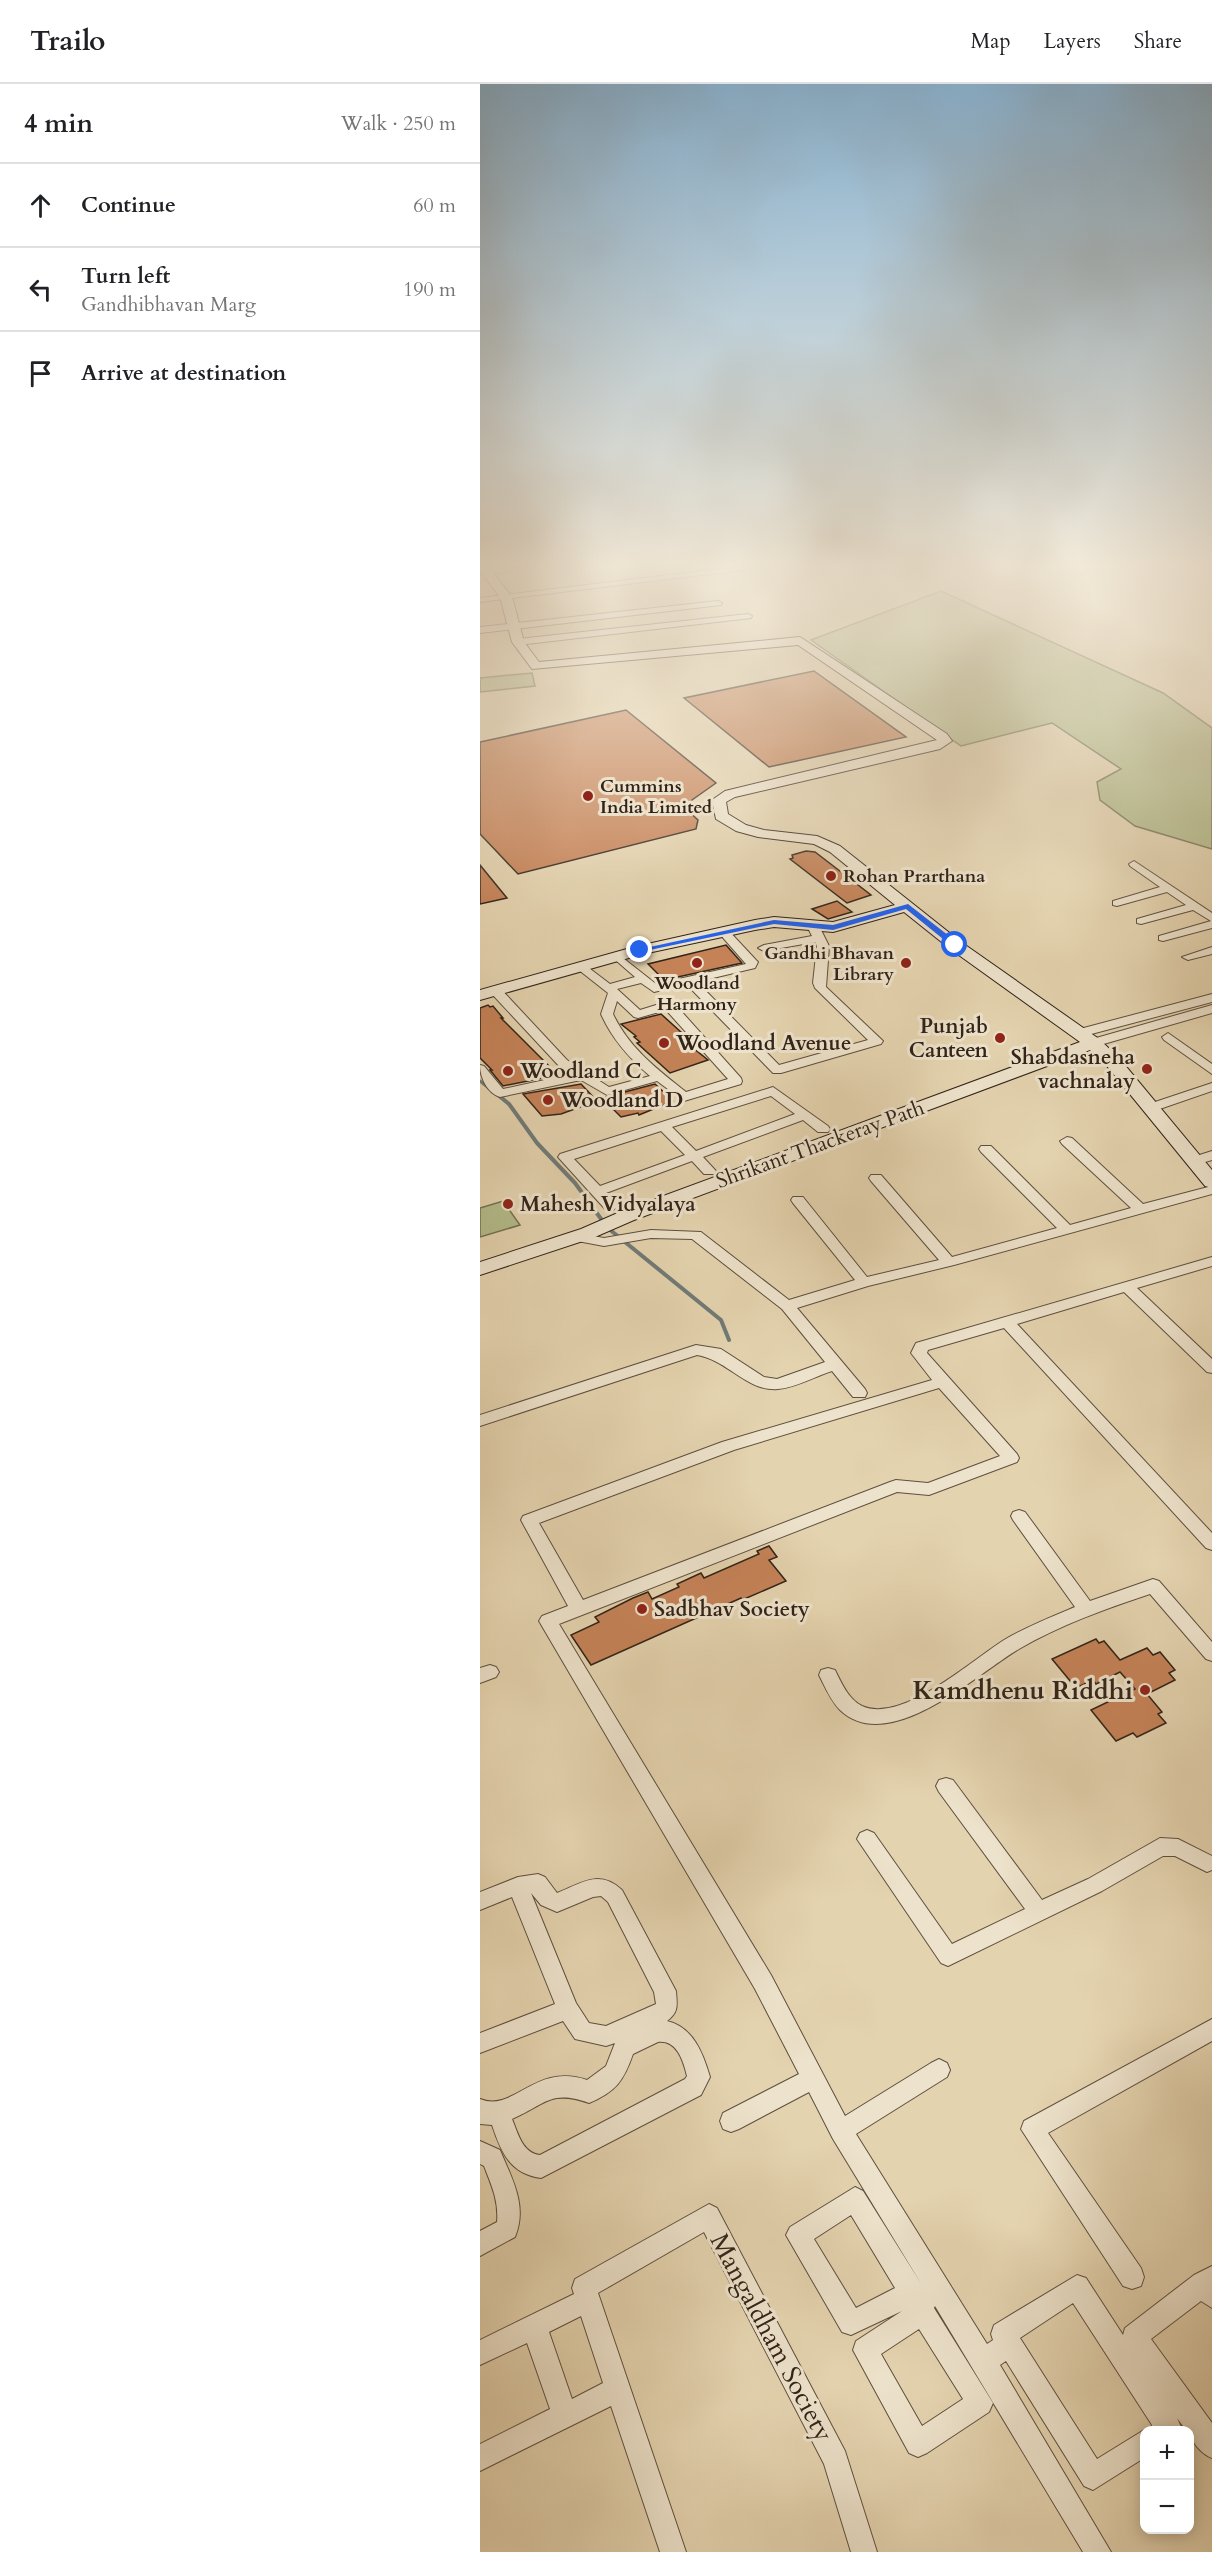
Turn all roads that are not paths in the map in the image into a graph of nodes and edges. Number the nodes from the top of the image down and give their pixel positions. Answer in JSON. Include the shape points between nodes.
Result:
{"nodes":[{"id":1,"x":862,"y":683,"type":"edge"},
{"id":2,"x":1134,"y":864,"type":"dead end"},
{"id":3,"x":1169,"y":888,"type":"junction"},
{"id":4,"x":1117,"y":903,"type":"dead end"},
{"id":5,"x":908,"y":906,"type":"junction"},
{"id":6,"x":1194,"y":906,"type":"junction"},
{"id":7,"x":1212,"y":918,"type":"edge"},
{"id":8,"x":1141,"y":921,"type":"dead end"},
{"id":9,"x":1212,"y":924,"type":"edge"},
{"id":10,"x":724,"y":932,"type":"junction"},
{"id":11,"x":816,"y":932,"type":"junction"},
{"id":12,"x":1163,"y":938,"type":"dead end"},
{"id":13,"x":764,"y":948,"type":"dead end"},
{"id":14,"x":1212,"y":950,"type":"edge"},
{"id":15,"x":618,"y":957,"type":"junction"},
{"id":16,"x":1188,"y":957,"type":"dead end"},
{"id":17,"x":581,"y":967,"type":"junction"},
{"id":18,"x":642,"y":979,"type":"junction"},
{"id":19,"x":611,"y":990,"type":"junction"},
{"id":20,"x":698,"y":990,"type":"dead end"},
{"id":21,"x":487,"y":993,"type":"edge"},
{"id":22,"x":1212,"y":998,"type":"edge"},
{"id":23,"x":1212,"y":1010,"type":"edge"},
{"id":24,"x":1160,"y":1012,"type":"junction"},
{"id":25,"x":1172,"y":1021,"type":"junction"},
{"id":26,"x":1168,"y":1037,"type":"dead end"},
{"id":27,"x":1080,"y":1038,"type":"junction"},
{"id":28,"x":480,"y":1069,"type":"edge"},
{"id":29,"x":1212,"y":1070,"type":"edge"},
{"id":30,"x":583,"y":1076,"type":"junction"},
{"id":31,"x":659,"y":1077,"type":"junction"},
{"id":32,"x":1212,"y":1087,"type":"edge"},
{"id":33,"x":1151,"y":1108,"type":"junction"},
{"id":34,"x":804,"y":1115,"type":"junction"},
{"id":35,"x":662,"y":1125,"type":"junction"},
{"id":36,"x":823,"y":1129,"type":"junction"},
{"id":37,"x":1067,"y":1141,"type":"dead end"},
{"id":38,"x":986,"y":1149,"type":"dead end"},
{"id":39,"x":695,"y":1156,"type":"junction"},
{"id":40,"x":1203,"y":1158,"type":"edge"},
{"id":41,"x":709,"y":1171,"type":"junction"},
{"id":42,"x":876,"y":1178,"type":"dead end"},
{"id":43,"x":1212,"y":1182,"type":"edge"},
{"id":44,"x":1212,"y":1190,"type":"edge"},
{"id":45,"x":597,"y":1192,"type":"junction"},
{"id":46,"x":798,"y":1200,"type":"dead end"},
{"id":47,"x":1140,"y":1209,"type":"junction"},
{"id":48,"x":609,"y":1213,"type":"junction"},
{"id":49,"x":581,"y":1230,"type":"junction"},
{"id":50,"x":1066,"y":1230,"type":"junction"},
{"id":51,"x":480,"y":1254,"type":"edge"},
{"id":52,"x":1212,"y":1261,"type":"edge"},
{"id":53,"x":950,"y":1262,"type":"junction"},
{"id":54,"x":480,"y":1269,"type":"edge"},
{"id":55,"x":864,"y":1282,"type":"junction"},
{"id":56,"x":1126,"y":1286,"type":"junction"},
{"id":57,"x":787,"y":1306,"type":"junction"},
{"id":58,"x":1006,"y":1321,"type":"junction"},
{"id":59,"x":835,"y":1364,"type":"junction"},
{"id":60,"x":1212,"y":1368,"type":"edge"},
{"id":61,"x":943,"y":1382,"type":"junction"},
{"id":62,"x":859,"y":1393,"type":"dead end"},
{"id":63,"x":480,"y":1421,"type":"edge"},
{"id":64,"x":1019,"y":1516,"type":"dead end"},
{"id":65,"x":1211,"y":1542,"type":"edge"},
{"id":66,"x":578,"y":1607,"type":"junction"},
{"id":67,"x":1086,"y":1609,"type":"junction"},
{"id":68,"x":1212,"y":1654,"type":"edge"},
{"id":69,"x":828,"y":1675,"type":"dead end"},
{"id":70,"x":946,"y":1786,"type":"dead end"},
{"id":71,"x":867,"y":1839,"type":"dead end"},
{"id":72,"x":1210,"y":1864,"type":"edge"},
{"id":73,"x":518,"y":1886,"type":"junction"},
{"id":74,"x":480,"y":1901,"type":"edge"},
{"id":75,"x":1038,"y":1911,"type":"junction"},
{"id":76,"x":568,"y":2008,"type":"junction"},
{"id":77,"x":1212,"y":2029,"type":"edge"},
{"id":78,"x":480,"y":2043,"type":"edge"},
{"id":79,"x":939,"y":2070,"type":"dead end"},
{"id":80,"x":812,"y":2079,"type":"junction"},
{"id":81,"x":490,"y":2113,"type":"edge"},
{"id":82,"x":731,"y":2121,"type":"dead end"},
{"id":83,"x":841,"y":2132,"type":"junction"},
{"id":84,"x":480,"y":2152,"type":"edge"},
{"id":85,"x":480,"y":2244,"type":"edge"},
{"id":86,"x":1132,"y":2277,"type":"dead end"},
{"id":87,"x":1209,"y":2286,"type":"edge"},
{"id":88,"x":924,"y":2298,"type":"junction"},
{"id":89,"x":588,"y":2300,"type":"junction"},
{"id":90,"x":534,"y":2325,"type":"junction"},
{"id":91,"x":1008,"y":2344,"type":"junction"},
{"id":92,"x":480,"y":2353,"type":"edge"},
{"id":93,"x":984,"y":2362,"type":"junction"},
{"id":94,"x":618,"y":2388,"type":"junction"},
{"id":95,"x":565,"y":2415,"type":"junction"},
{"id":96,"x":1167,"y":2426,"type":"edge"},
{"id":97,"x":1212,"y":2445,"type":"edge"},
{"id":98,"x":1140,"y":2446,"type":"edge"},
{"id":99,"x":480,"y":2458,"type":"edge"},
{"id":100,"x":674,"y":2552,"type":"edge"},
{"id":101,"x":864,"y":2552,"type":"edge"},
{"id":102,"x":1098,"y":2552,"type":"edge"}],
"edges":[{"from":1,"to":5,"type":"street","via":[[945,741],[730,794],[719,800],[721,816],[741,828],[817,840],[835,849]]},
{"from":2,"to":3,"type":"street"},
{"from":3,"to":4,"type":"street"},
{"from":3,"to":6,"type":"street"},
{"from":5,"to":11,"type":"street"},
{"from":5,"to":27,"type":"street"},
{"from":6,"to":7,"type":"street"},
{"from":6,"to":8,"type":"street"},
{"from":9,"to":12,"type":"street"},
{"from":10,"to":11,"type":"street","via":[[774,922]]},
{"from":10,"to":15,"type":"street"},
{"from":10,"to":18,"type":"street","via":[[752,962],[751,966],[654,988]]},
{"from":11,"to":13,"type":"street"},
{"from":11,"to":20,"type":"street","via":[[823,946],[821,988],[877,1041],[777,1070]]},
{"from":14,"to":16,"type":"street"},
{"from":15,"to":17,"type":"street"},
{"from":15,"to":18,"type":"street"},
{"from":17,"to":19,"type":"street"},
{"from":17,"to":21,"type":"street"},
{"from":18,"to":19,"type":"street"},
{"from":19,"to":31,"type":"street","via":[[607,1014],[611,1026],[622,1043]]},
{"from":19,"to":31,"type":"street","via":[[638,1014],[669,1005],[736,1081],[684,1097]]},
{"from":21,"to":30,"type":"street","via":[[563,1063]]},
{"from":22,"to":24,"type":"street"},
{"from":23,"to":25,"type":"street"},
{"from":24,"to":25,"type":"street"},
{"from":24,"to":27,"type":"street"},
{"from":25,"to":27,"type":"street"},
{"from":26,"to":29,"type":"street"},
{"from":27,"to":33,"type":"street","via":[[1113,1062]]},
{"from":27,"to":36,"type":"street","name":"Shrikant Thackeray Path"},
{"from":27,"to":48,"type":"street","name":"Shrikant Thackeray Path"},
{"from":28,"to":30,"type":"street","via":[[500,1093]]},
{"from":30,"to":31,"type":"street","via":[[607,1091]]},
{"from":32,"to":33,"type":"street"},
{"from":33,"to":40,"type":"street"},
{"from":34,"to":35,"type":"street","via":[[773,1091]]},
{"from":34,"to":36,"type":"street"},
{"from":34,"to":39,"type":"street"},
{"from":35,"to":39,"type":"street"},
{"from":35,"to":45,"type":"street","via":[[565,1156]]},
{"from":36,"to":41,"type":"street","name":"Shrikant Thackeray Path"},
{"from":37,"to":47,"type":"street"},
{"from":38,"to":50,"type":"street"},
{"from":39,"to":41,"type":"street"},
{"from":39,"to":45,"type":"street"},
{"from":40,"to":43,"type":"street"},
{"from":41,"to":48,"type":"street","name":"Shrikant Thackeray Path"},
{"from":42,"to":53,"type":"street"},
{"from":44,"to":47,"type":"street"},
{"from":45,"to":48,"type":"street"},
{"from":46,"to":55,"type":"street"},
{"from":47,"to":50,"type":"street"},
{"from":48,"to":49,"type":"street","name":"Shrikant Thackeray Path"},
{"from":49,"to":51,"type":"street","name":"Shrikant Thackeray Path"},
{"from":49,"to":54,"type":"street","name":"Shrikant Thackeray Path"},
{"from":49,"to":57,"type":"street","via":[[604,1242],[651,1234],[696,1235]]},
{"from":50,"to":53,"type":"street"},
{"from":52,"to":56,"type":"street"},
{"from":53,"to":55,"type":"street"},
{"from":55,"to":57,"type":"street"},
{"from":56,"to":58,"type":"street"},
{"from":56,"to":60,"type":"street"},
{"from":57,"to":59,"type":"street"},
{"from":58,"to":61,"type":"street","via":[[921,1347],[919,1353]]},
{"from":58,"to":65,"type":"street"},
{"from":59,"to":62,"type":"street"},
{"from":59,"to":63,"type":"street","via":[[778,1384],[760,1382],[716,1353],[696,1350]]},
{"from":61,"to":66,"type":"street","via":[[728,1446],[529,1520]]},
{"from":61,"to":66,"type":"street","via":[[1011,1458],[929,1489],[896,1486]]},
{"from":64,"to":67,"type":"street"},
{"from":66,"to":80,"type":"street","via":[[548,1621],[763,1982]]},
{"from":67,"to":68,"type":"street","via":[[1153,1586]]},
{"from":67,"to":69,"type":"street","via":[[1012,1644],[923,1703],[893,1715],[856,1713],[843,1702]]},
{"from":70,"to":75,"type":"street"},
{"from":71,"to":75,"type":"street","via":[[948,1956]]},
{"from":72,"to":75,"type":"street","via":[[1178,1848],[1160,1846],[1095,1885]]},
{"from":73,"to":74,"type":"street"},
{"from":73,"to":76,"type":"street"},
{"from":73,"to":76,"type":"street","via":[[538,1883],[548,1899],[557,1903],[591,1888],[605,1887],[615,1896],[665,1991],[667,2008],[606,2036],[583,2032]]},
{"from":76,"to":78,"type":"street"},
{"from":77,"to":86,"type":"street","via":[[1032,2128]]},
{"from":79,"to":83,"type":"street"},
{"from":80,"to":82,"type":"street"},
{"from":80,"to":83,"type":"street"},
{"from":81,"to":81,"type":"street","via":[[518,2159],[530,2167],[541,2167],[693,2087],[699,2077],[681,2037],[669,2030],[624,2047],[615,2073],[589,2092],[568,2085],[542,2091]]},
{"from":83,"to":88,"type":"street"},
{"from":84,"to":85,"type":"street","via":[[492,2158],[509,2201],[511,2219],[507,2229]]},
{"from":87,"to":97,"type":"street","via":[[1134,2337]]},
{"from":88,"to":88,"type":"street","via":[[906,2296],[851,2323],[798,2235],[855,2199]]},
{"from":88,"to":88,"type":"street","via":[[916,2316],[865,2349],[918,2444],[980,2403]]},
{"from":88,"to":93,"type":"street"},
{"from":89,"to":90,"type":"street"},
{"from":89,"to":94,"type":"street"},
{"from":89,"to":101,"type":"street","name":"Mangaldham Society","via":[[584,2288],[709,2216],[836,2460]]},
{"from":90,"to":92,"type":"street"},
{"from":90,"to":95,"type":"street"},
{"from":91,"to":93,"type":"street"},
{"from":91,"to":96,"type":"street","via":[[1003,2334],[1077,2287]]},
{"from":91,"to":98,"type":"street","via":[[1093,2477]]},
{"from":93,"to":102,"type":"street"},
{"from":94,"to":95,"type":"street"},
{"from":94,"to":100,"type":"street"},
{"from":95,"to":99,"type":"street"}]}
